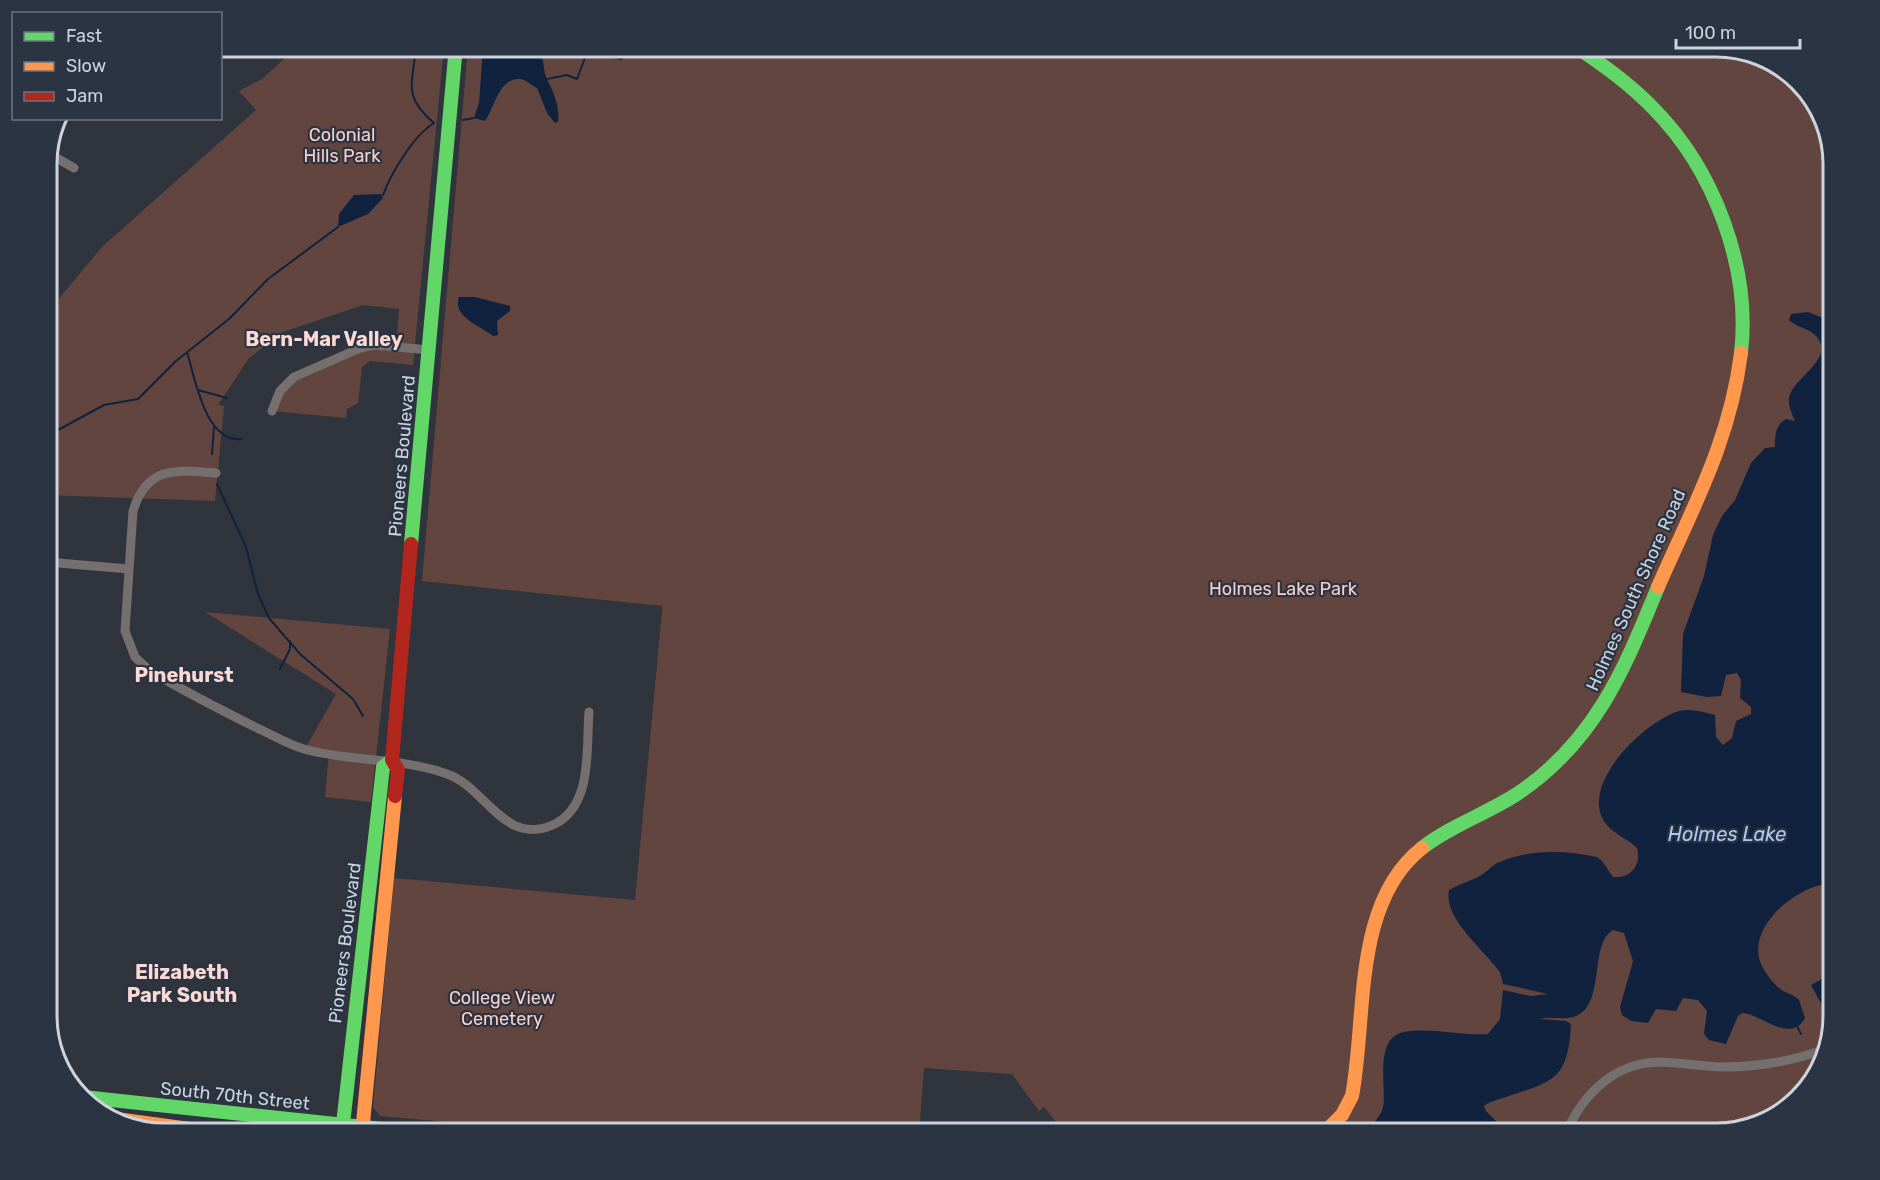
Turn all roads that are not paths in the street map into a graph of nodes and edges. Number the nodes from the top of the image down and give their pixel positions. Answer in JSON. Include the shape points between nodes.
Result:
{"nodes":[{"id":1,"x":455,"y":57,"type":"edge"},
{"id":2,"x":1592,"y":57,"type":"edge"},
{"id":3,"x":57,"y":158,"type":"edge"},
{"id":4,"x":74,"y":168,"type":"dead end"},
{"id":5,"x":430,"y":350,"type":"junction"},
{"id":6,"x":272,"y":411,"type":"dead end"},
{"id":7,"x":216,"y":473,"type":"dead end"},
{"id":8,"x":57,"y":563,"type":"edge"},
{"id":9,"x":129,"y":569,"type":"junction"},
{"id":10,"x":589,"y":712,"type":"dead end"},
{"id":11,"x":392,"y":760,"type":"junction"},
{"id":12,"x":1817,"y":1051,"type":"edge"},
{"id":13,"x":96,"y":1099,"type":"edge"},
{"id":14,"x":126,"y":1102,"type":"junction"},
{"id":15,"x":123,"y":1115,"type":"edge"},
{"id":16,"x":289,"y":1123,"type":"edge"},
{"id":17,"x":344,"y":1123,"type":"edge"},
{"id":18,"x":363,"y":1123,"type":"edge"},
{"id":19,"x":1334,"y":1123,"type":"edge"},
{"id":20,"x":1571,"y":1123,"type":"edge"}],
"edges":[{"from":1,"to":5,"type":"main road","name":"Pioneers Boulevard"},
{"from":2,"to":19,"type":"main road","name":"Holmes South Shore Road","via":[[1652,106],[1679,137],[1710,189],[1728,233],[1738,275],[1742,322],[1736,391],[1722,439],[1628,658],[1594,721],[1545,774],[1433,839],[1391,881],[1375,926],[1352,1096]]},
{"from":3,"to":4,"type":"street"},
{"from":5,"to":6,"type":"street","via":[[374,345],[358,349],[294,377],[280,391]]},
{"from":5,"to":11,"type":"main road","name":"Pioneers Boulevard"},
{"from":7,"to":9,"type":"street","via":[[170,471],[147,484],[134,511]]},
{"from":8,"to":9,"type":"street"},
{"from":9,"to":11,"type":"street","via":[[126,638],[135,657],[150,671],[302,749]]},
{"from":10,"to":11,"type":"street","via":[[580,795],[562,820],[542,828],[524,828],[504,821],[456,777]]},
{"from":11,"to":17,"type":"main road","name":"Pioneers Boulevard","via":[[383,767]]},
{"from":11,"to":18,"type":"main road","name":"Pioneers Boulevard","via":[[398,770]]},
{"from":12,"to":20,"type":"street","via":[[1752,1065],[1656,1062],[1626,1069],[1590,1093]]},
{"from":13,"to":14,"type":"main road","name":"South 70th Street"},
{"from":14,"to":15,"type":"street"},
{"from":14,"to":16,"type":"main road","name":"South 70th Street"}]}
